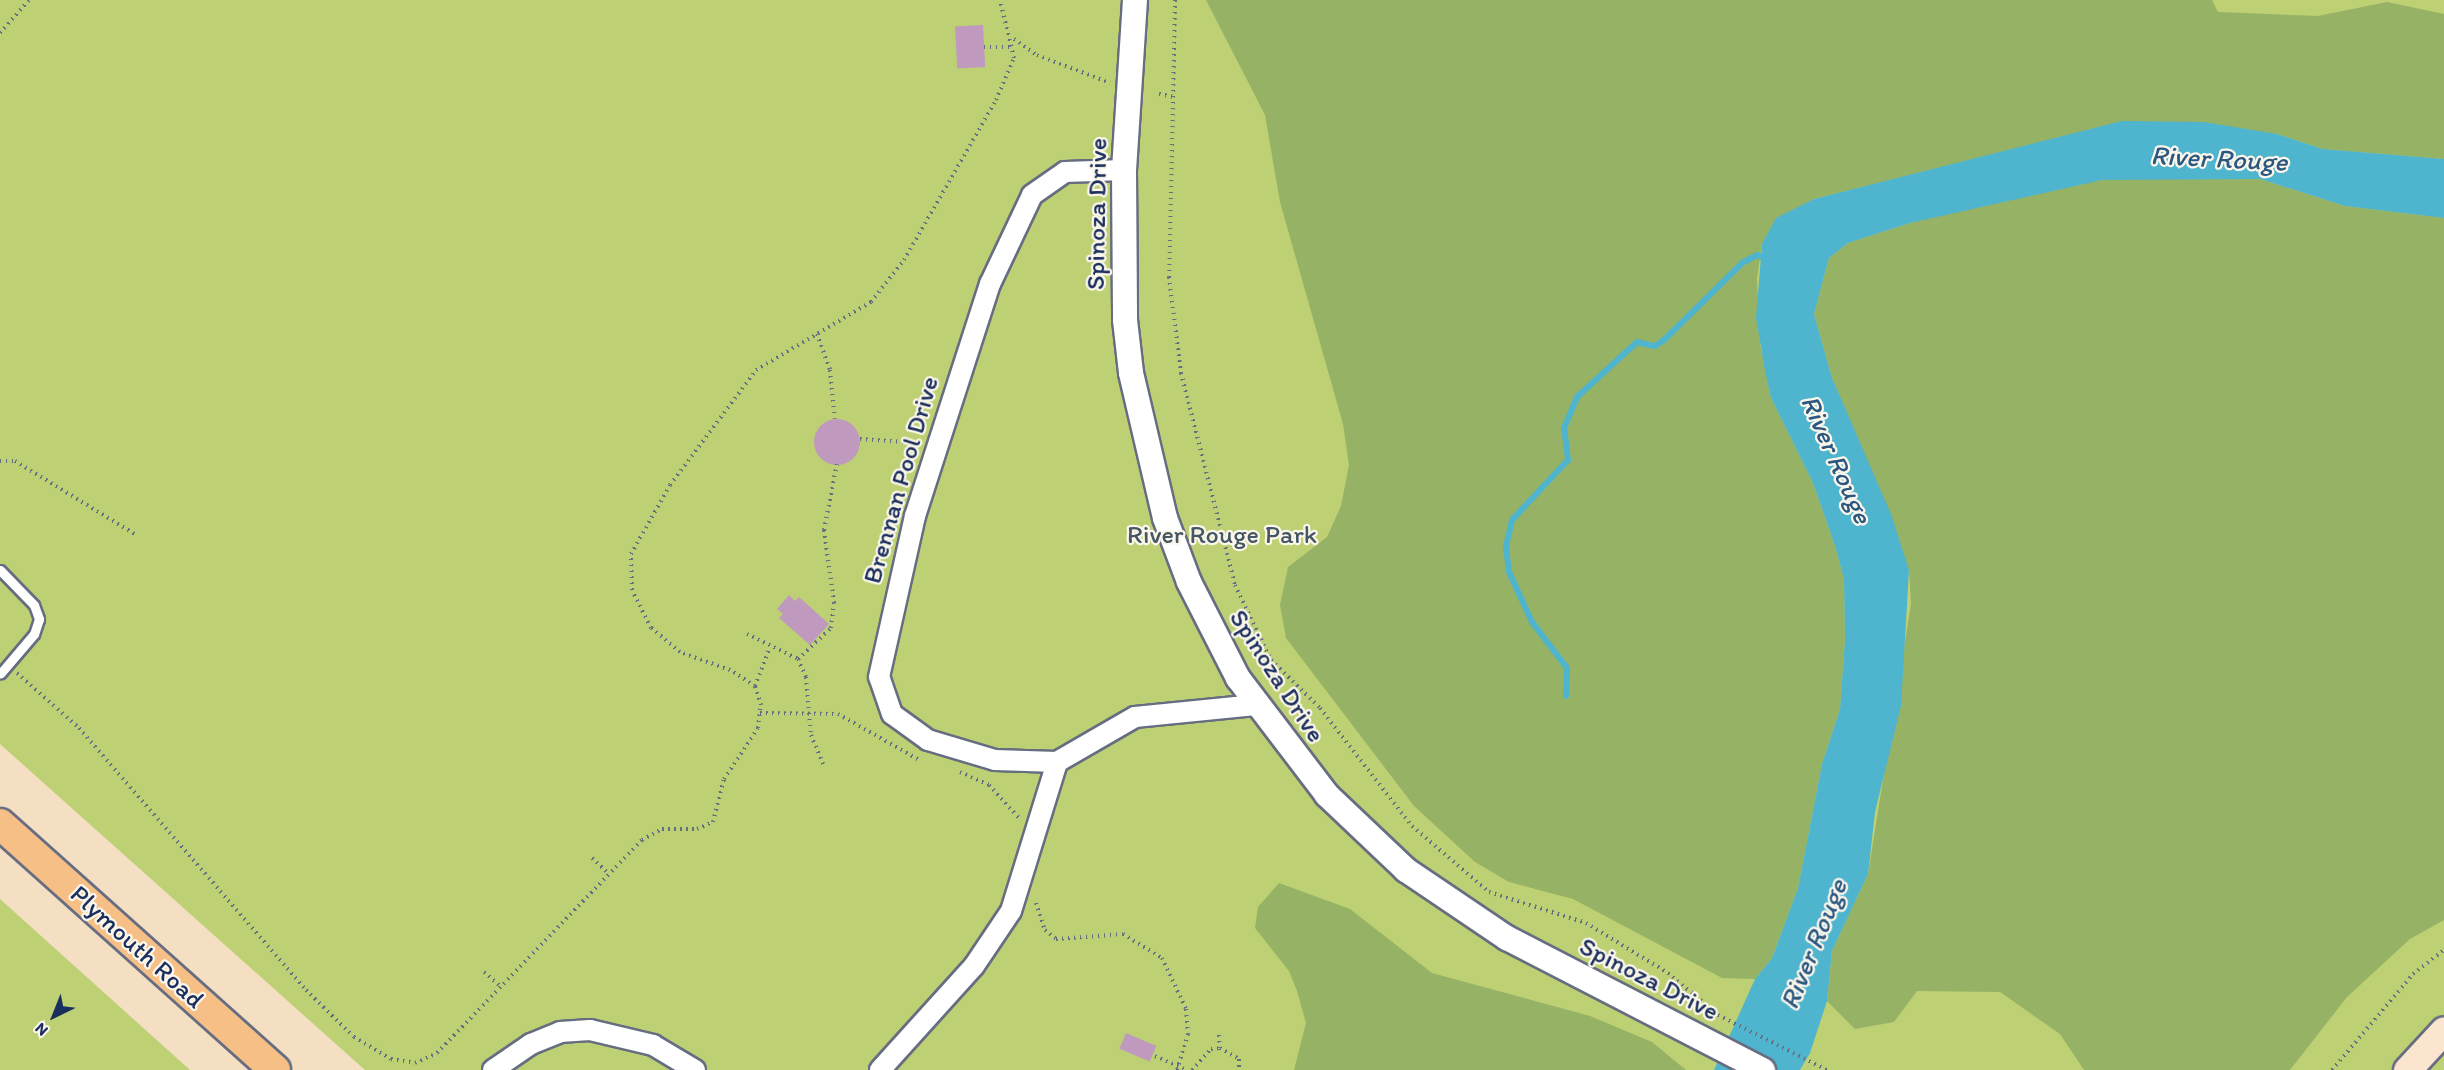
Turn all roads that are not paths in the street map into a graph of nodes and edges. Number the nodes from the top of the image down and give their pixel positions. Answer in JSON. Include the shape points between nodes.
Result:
{"nodes":[{"id":1,"x":1135,"y":0,"type":"edge"},
{"id":2,"x":1124,"y":170,"type":"junction"},
{"id":3,"x":0,"y":570,"type":"edge"},
{"id":4,"x":0,"y":674,"type":"edge"},
{"id":5,"x":1255,"y":705,"type":"junction"},
{"id":6,"x":1057,"y":762,"type":"junction"},
{"id":7,"x":0,"y":824,"type":"edge"},
{"id":8,"x":2444,"y":1030,"type":"edge"},
{"id":9,"x":678,"y":1064,"type":"edge"},
{"id":10,"x":275,"y":1070,"type":"edge"},
{"id":11,"x":493,"y":1070,"type":"edge"},
{"id":12,"x":695,"y":1070,"type":"edge"},
{"id":13,"x":880,"y":1070,"type":"edge"},
{"id":14,"x":1763,"y":1070,"type":"edge"},
{"id":15,"x":2407,"y":1070,"type":"edge"}],
"edges":[{"from":1,"to":2,"type":"street","name":"Spinoza Drive"},
{"from":2,"to":5,"type":"street","name":"Spinoza Drive","via":[[1125,320],[1154,479],[1189,582]]},
{"from":2,"to":6,"type":"street","name":"Brennan Pool Drive","via":[[1065,172],[1032,195],[990,284],[936,448],[891,615],[879,677],[892,714],[928,740],[995,759]]},
{"from":3,"to":4,"type":"lane","via":[[34,604],[39,619],[34,634]]},
{"from":5,"to":6,"type":"street","via":[[1135,717]]},
{"from":5,"to":14,"type":"street","name":"Spinoza Drive","via":[[1327,795],[1406,870],[1507,938]]},
{"from":6,"to":13,"type":"street","via":[[1011,911],[974,966]]},
{"from":7,"to":10,"type":"main road","name":"Plymouth Road"},
{"from":8,"to":15,"type":"main road"},
{"from":9,"to":11,"type":"street","via":[[653,1045],[590,1030],[560,1032],[531,1044]]},
{"from":9,"to":12,"type":"street"}]}
